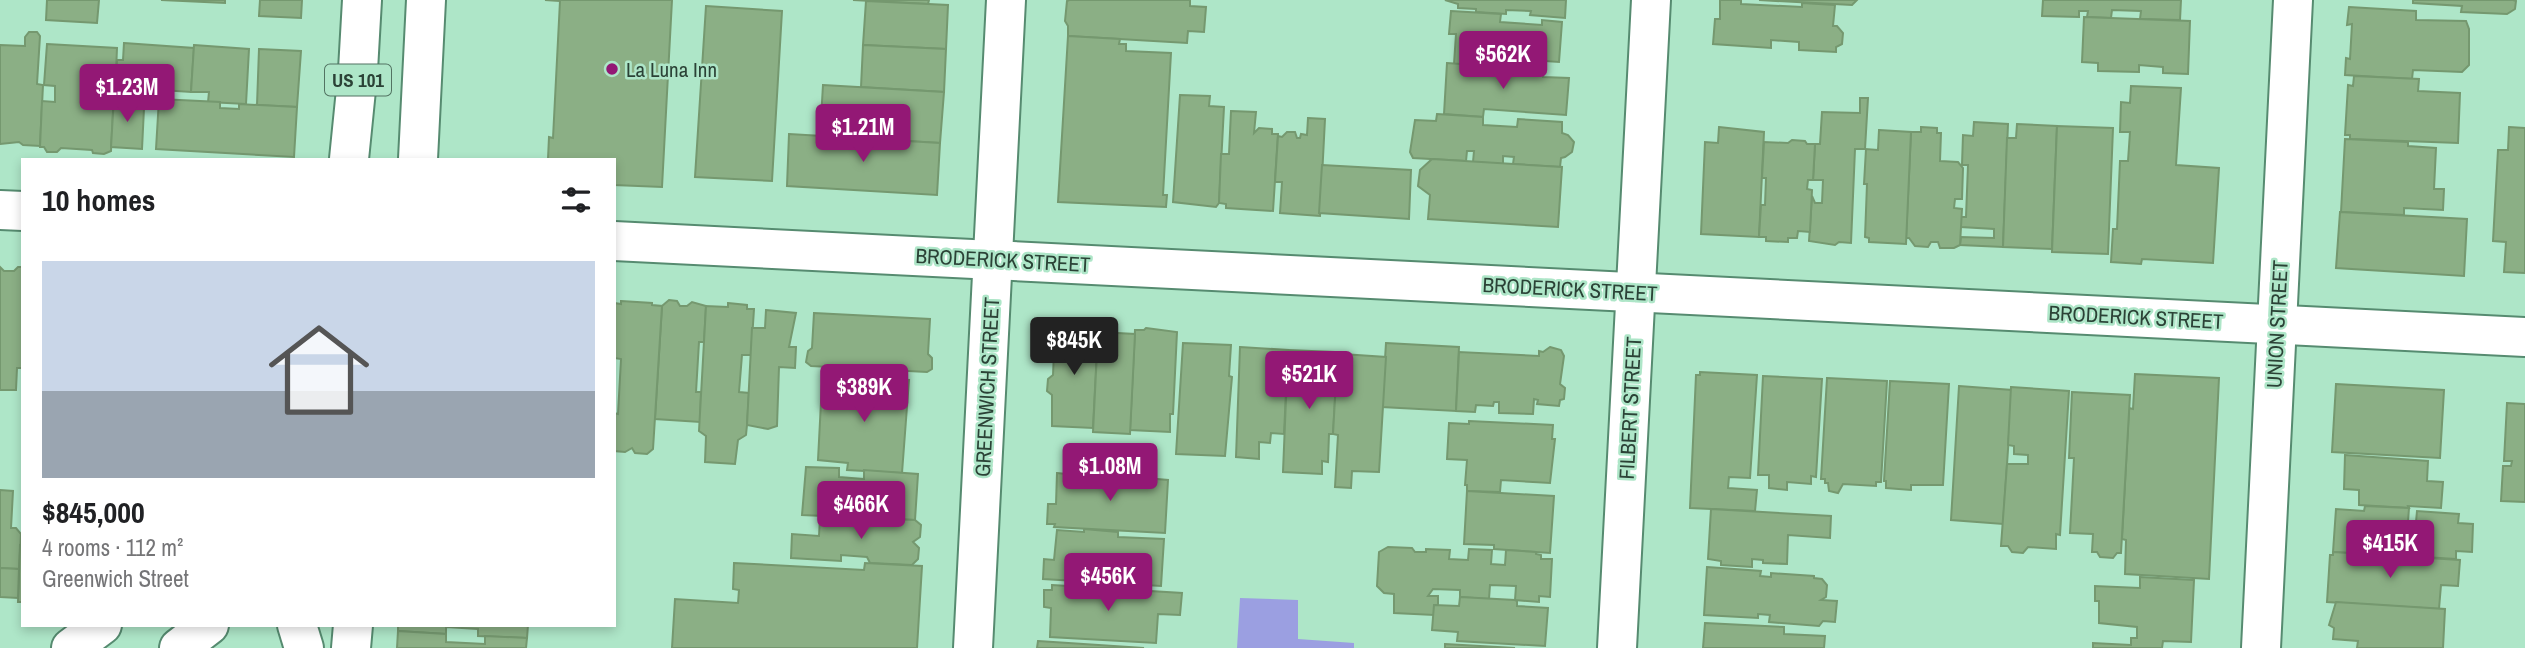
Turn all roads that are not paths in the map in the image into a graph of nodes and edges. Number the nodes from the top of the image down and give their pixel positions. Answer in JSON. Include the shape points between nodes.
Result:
{"nodes":[{"id":1,"x":362,"y":0,"type":"edge"},
{"id":2,"x":426,"y":0,"type":"edge"},
{"id":3,"x":1006,"y":0,"type":"edge"},
{"id":4,"x":1651,"y":0,"type":"edge"},
{"id":5,"x":2293,"y":0,"type":"edge"},
{"id":6,"x":349,"y":158,"type":"edge"},
{"id":7,"x":418,"y":158,"type":"edge"},
{"id":8,"x":0,"y":210,"type":"edge"},
{"id":9,"x":21,"y":211,"type":"edge"},
{"id":10,"x":616,"y":241,"type":"edge"},
{"id":11,"x":993,"y":259,"type":"junction"},
{"id":12,"x":1636,"y":292,"type":"junction"},
{"id":13,"x":2277,"y":324,"type":"junction"},
{"id":14,"x":2525,"y":337,"type":"edge"},
{"id":15,"x":99,"y":627,"type":"edge"},
{"id":16,"x":206,"y":627,"type":"edge"},
{"id":17,"x":297,"y":627,"type":"edge"},
{"id":18,"x":353,"y":627,"type":"edge"},
{"id":19,"x":71,"y":648,"type":"edge"},
{"id":20,"x":179,"y":648,"type":"edge"},
{"id":21,"x":304,"y":648,"type":"edge"},
{"id":22,"x":351,"y":648,"type":"edge"},
{"id":23,"x":973,"y":648,"type":"edge"},
{"id":24,"x":1617,"y":648,"type":"edge"},
{"id":25,"x":2261,"y":648,"type":"edge"}],
"edges":[{"from":1,"to":6,"type":"main road","number":"US 101"},
{"from":2,"to":7,"type":"main road","number":"US 101"},
{"from":3,"to":11,"type":"main road","name":"GREENWICH STREET"},
{"from":4,"to":12,"type":"main road","name":"FILBERT STREET"},
{"from":5,"to":13,"type":"main road","name":"UNION STREET"},
{"from":8,"to":9,"type":"main road"},
{"from":10,"to":11,"type":"main road","name":"BRODERICK STREET"},
{"from":11,"to":12,"type":"main road","name":"BRODERICK STREET"},
{"from":11,"to":23,"type":"main road","name":"GREENWICH STREET"},
{"from":12,"to":13,"type":"main road","name":"BRODERICK STREET"},
{"from":12,"to":24,"type":"main road","name":"FILBERT STREET"},
{"from":13,"to":14,"type":"main road","name":"BRODERICK STREET"},
{"from":13,"to":25,"type":"main road","name":"UNION STREET"},
{"from":15,"to":19,"type":"main road"},
{"from":16,"to":20,"type":"main road"},
{"from":17,"to":21,"type":"main road"},
{"from":18,"to":22,"type":"main road"}]}
